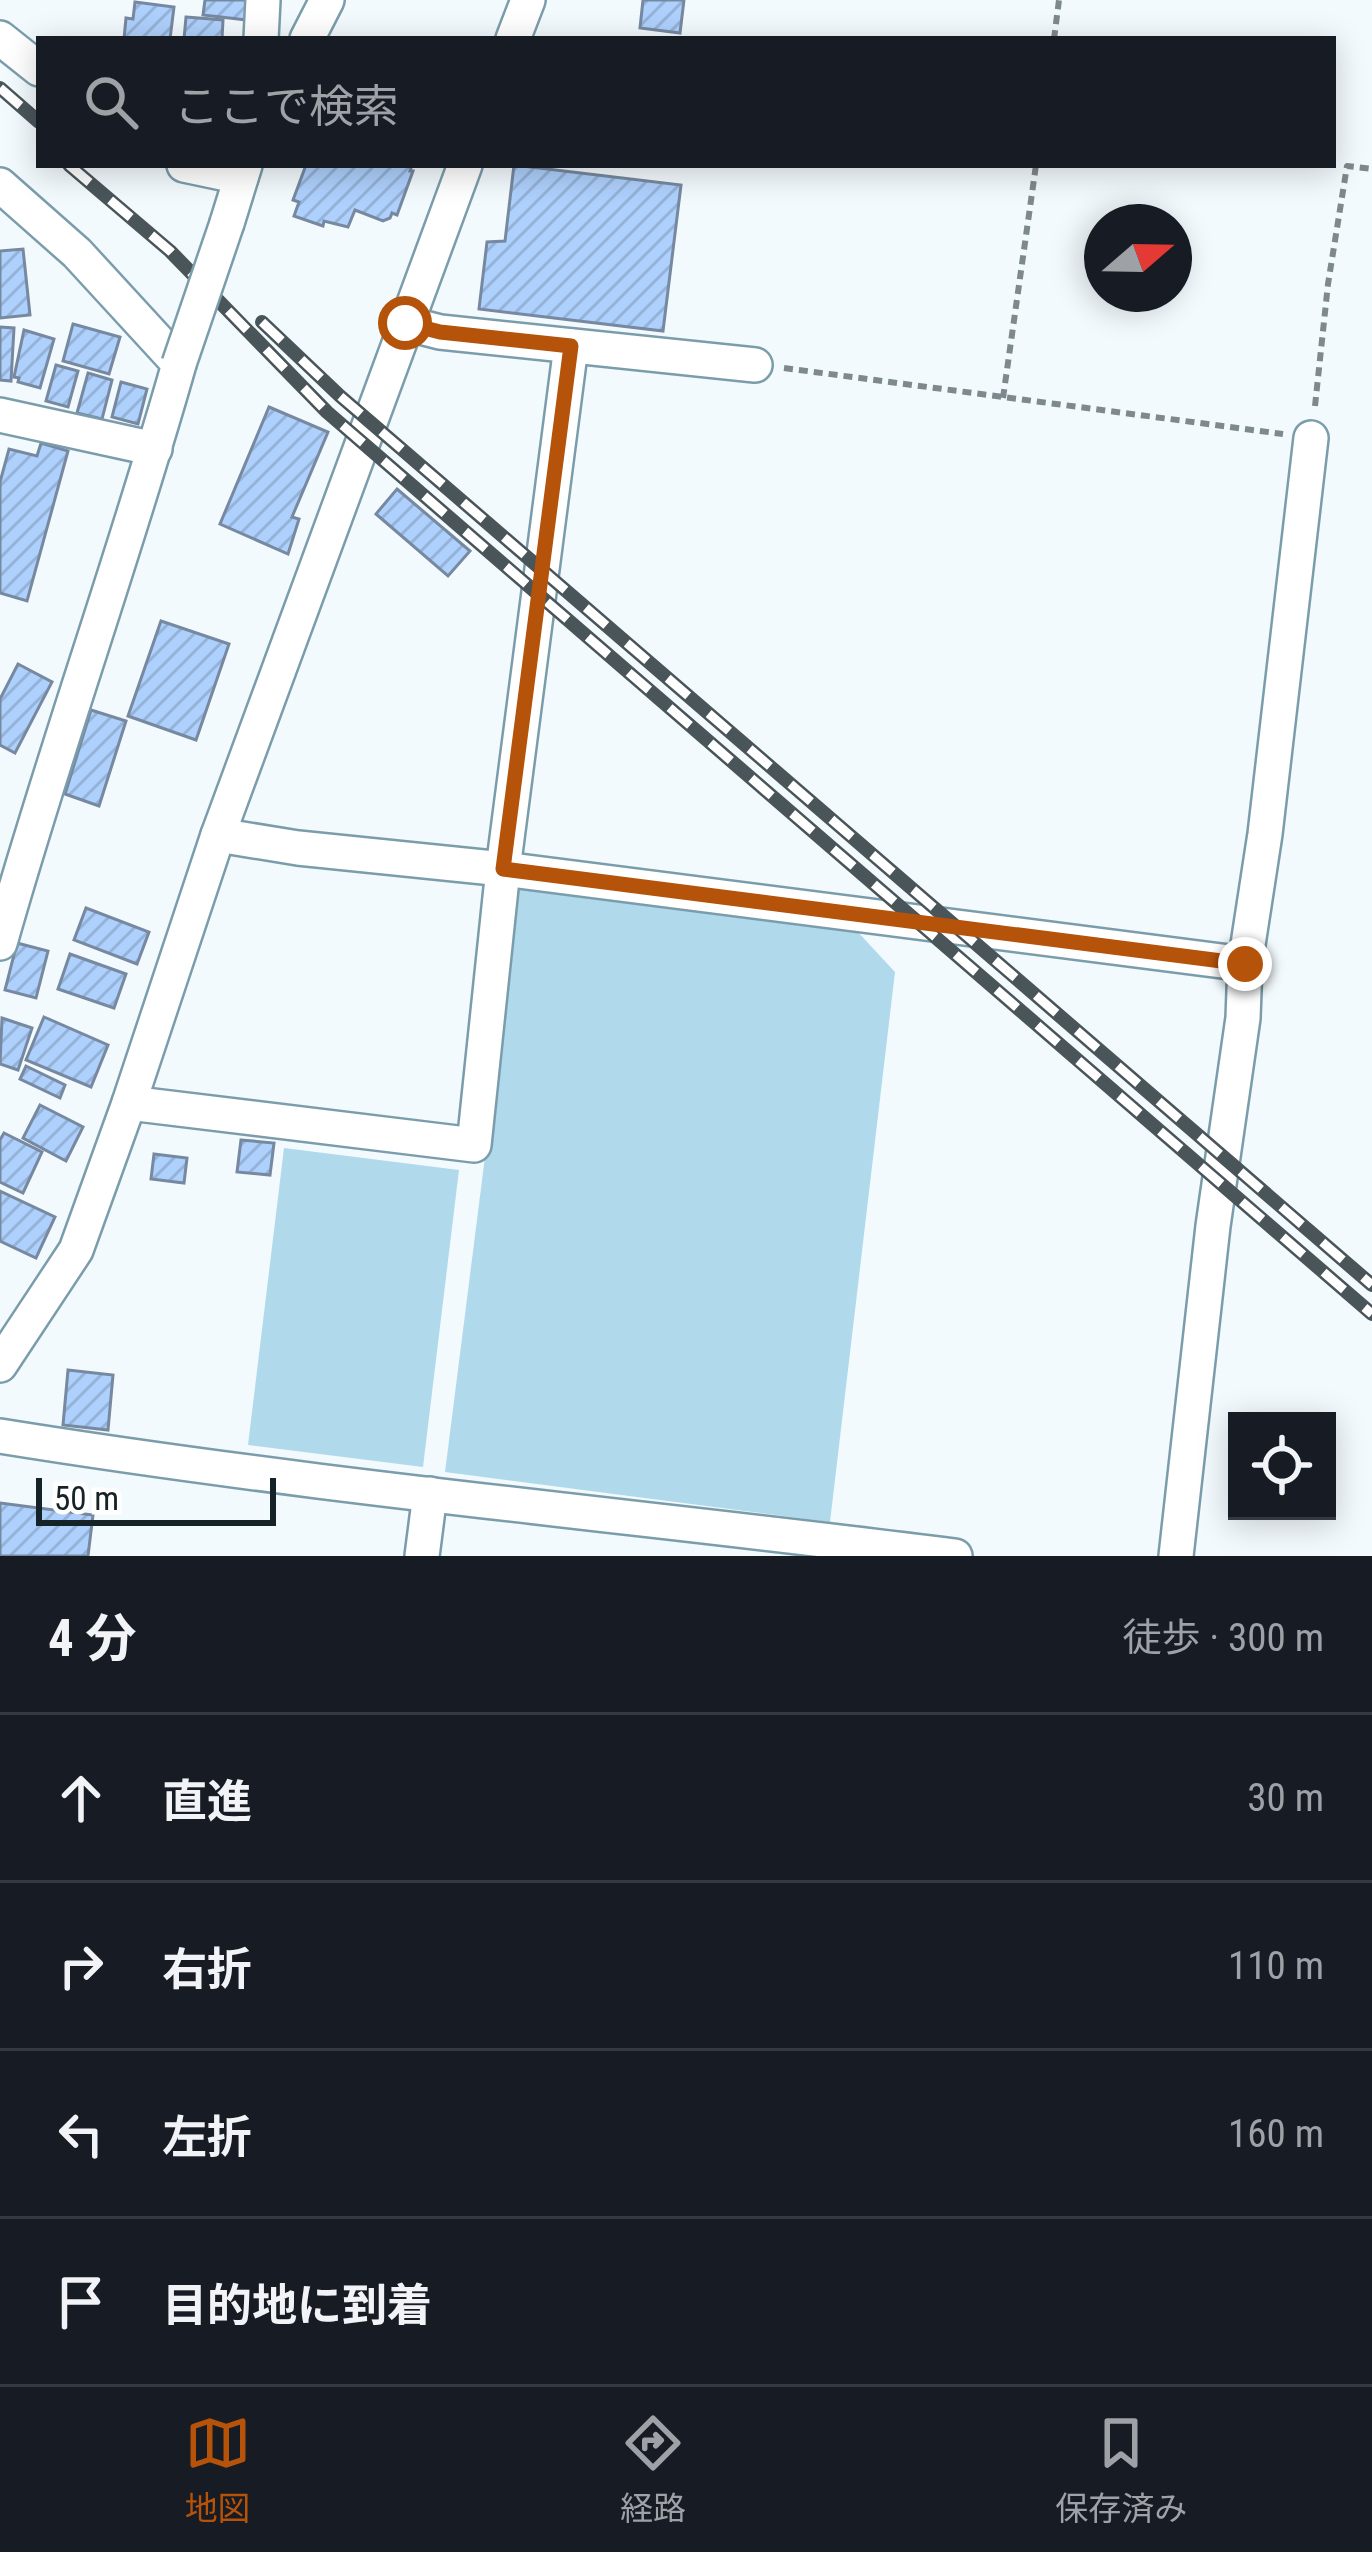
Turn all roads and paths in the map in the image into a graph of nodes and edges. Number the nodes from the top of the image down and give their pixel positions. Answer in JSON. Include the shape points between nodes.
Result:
{"nodes":[{"id":1,"x":262,"y":0,"type":"edge"},
{"id":2,"x":327,"y":0,"type":"edge"},
{"id":3,"x":528,"y":0,"type":"edge"},
{"id":4,"x":1059,"y":0,"type":"edge"},
{"id":5,"x":261,"y":36,"type":"edge"},
{"id":6,"x":309,"y":36,"type":"edge"},
{"id":7,"x":514,"y":36,"type":"edge"},
{"id":8,"x":1054,"y":36,"type":"edge"},
{"id":9,"x":0,"y":38,"type":"edge"},
{"id":10,"x":36,"y":67,"type":"edge"},
{"id":11,"x":464,"y":168,"type":"edge"},
{"id":12,"x":1036,"y":168,"type":"edge"},
{"id":13,"x":1372,"y":169,"type":"edge"},
{"id":14,"x":243,"y":171,"type":"edge"},
{"id":15,"x":0,"y":185,"type":"edge"},
{"id":16,"x":405,"y":323,"type":"junction"},
{"id":17,"x":571,"y":346,"type":"junction"},
{"id":18,"x":179,"y":364,"type":"junction"},
{"id":19,"x":755,"y":365,"type":"joint"},
{"id":20,"x":1003,"y":398,"type":"junction"},
{"id":21,"x":0,"y":415,"type":"edge"},
{"id":22,"x":1311,"y":438,"type":"junction"},
{"id":23,"x":155,"y":449,"type":"junction"},
{"id":24,"x":218,"y":835,"type":"junction"},
{"id":25,"x":503,"y":869,"type":"junction"},
{"id":26,"x":0,"y":943,"type":"edge"},
{"id":27,"x":1245,"y":964,"type":"junction"},
{"id":28,"x":129,"y":1103,"type":"junction"},
{"id":29,"x":0,"y":1365,"type":"edge"},
{"id":30,"x":0,"y":1436,"type":"edge"},
{"id":31,"x":430,"y":1494,"type":"junction"},
{"id":32,"x":422,"y":1556,"type":"edge"},
{"id":33,"x":955,"y":1556,"type":"edge"},
{"id":34,"x":1176,"y":1556,"type":"edge"}],
"edges":[{"from":1,"to":5,"type":"street"},
{"from":2,"to":6,"type":"street"},
{"from":3,"to":7,"type":"street"},
{"from":4,"to":8,"type":"path"},
{"from":9,"to":10,"type":"street"},
{"from":11,"to":16,"type":"street"},
{"from":12,"to":20,"type":"path"},
{"from":13,"to":22,"type":"path","via":[[1348,166]]},
{"from":14,"to":18,"type":"street","bridge":true},
{"from":15,"to":18,"type":"street"},
{"from":16,"to":17,"type":"street"},
{"from":16,"to":24,"type":"street"},
{"from":17,"to":19,"type":"street"},
{"from":17,"to":25,"type":"street"},
{"from":18,"to":23,"type":"street"},
{"from":19,"to":20,"type":"path"},
{"from":20,"to":22,"type":"path"},
{"from":21,"to":23,"type":"street"},
{"from":22,"to":27,"type":"street"},
{"from":23,"to":26,"type":"street"},
{"from":24,"to":25,"type":"street"},
{"from":24,"to":28,"type":"street"},
{"from":25,"to":27,"type":"street"},
{"from":25,"to":28,"type":"street","via":[[474,1145]]},
{"from":27,"to":34,"type":"street"},
{"from":28,"to":29,"type":"street","via":[[76,1250]]},
{"from":30,"to":31,"type":"street"},
{"from":31,"to":32,"type":"street"},
{"from":31,"to":33,"type":"street"}]}
